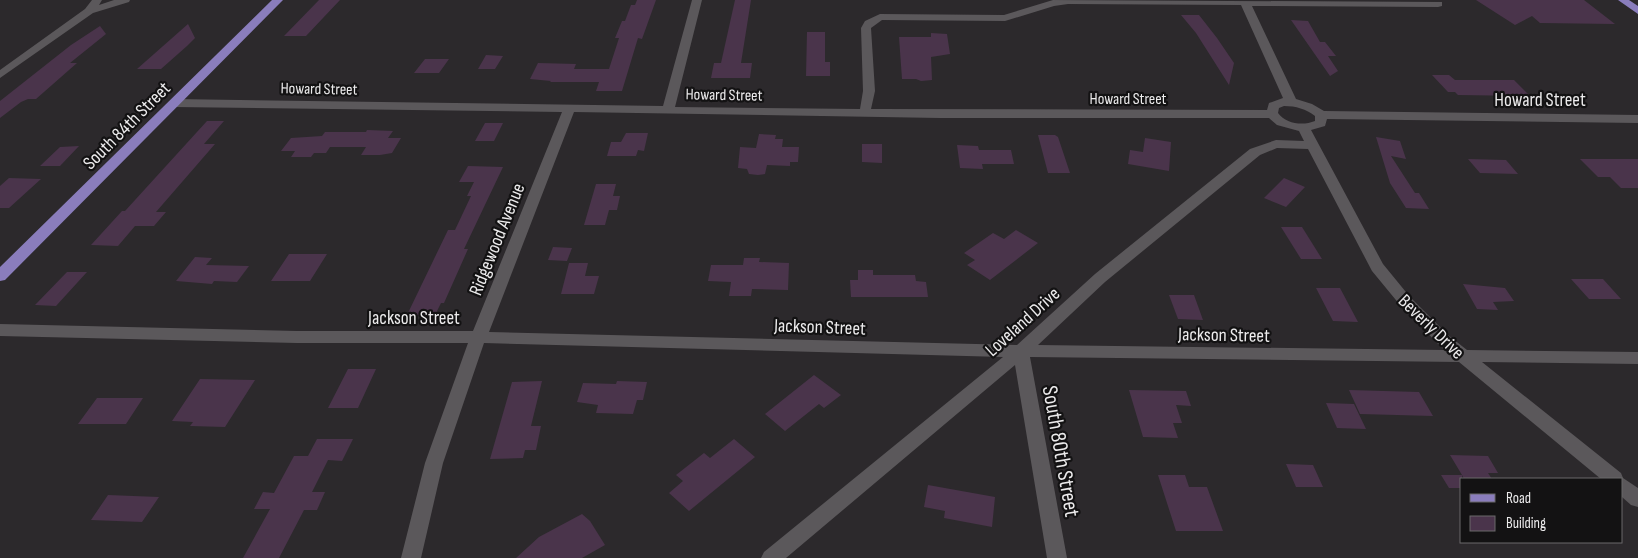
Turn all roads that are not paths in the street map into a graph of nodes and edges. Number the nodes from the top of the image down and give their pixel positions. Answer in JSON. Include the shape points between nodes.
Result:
{"nodes":[{"id":1,"x":97,"y":0,"type":"edge"},
{"id":2,"x":126,"y":0,"type":"edge"},
{"id":3,"x":278,"y":0,"type":"edge"},
{"id":4,"x":697,"y":0,"type":"edge"},
{"id":5,"x":1623,"y":0,"type":"edge"},
{"id":6,"x":1245,"y":2,"type":"edge"},
{"id":7,"x":1438,"y":4,"type":"dead end"},
{"id":8,"x":89,"y":11,"type":"junction"},
{"id":9,"x":1638,"y":11,"type":"edge"},
{"id":10,"x":0,"y":75,"type":"edge"},
{"id":11,"x":1291,"y":102,"type":"junction"},
{"id":12,"x":174,"y":103,"type":"junction"},
{"id":13,"x":570,"y":108,"type":"junction"},
{"id":14,"x":668,"y":109,"type":"junction"},
{"id":15,"x":866,"y":112,"type":"junction"},
{"id":16,"x":1272,"y":114,"type":"junction"},
{"id":17,"x":1321,"y":115,"type":"junction"},
{"id":18,"x":1638,"y":119,"type":"edge"},
{"id":19,"x":1304,"y":128,"type":"junction"},
{"id":20,"x":1313,"y":145,"type":"junction"},
{"id":21,"x":0,"y":276,"type":"edge"},
{"id":22,"x":0,"y":330,"type":"edge"},
{"id":23,"x":478,"y":338,"type":"junction"},
{"id":24,"x":1020,"y":351,"type":"junction"},
{"id":25,"x":1462,"y":356,"type":"junction"},
{"id":26,"x":1638,"y":358,"type":"edge"},
{"id":27,"x":1613,"y":478,"type":"edge"},
{"id":28,"x":1623,"y":487,"type":"edge"},
{"id":29,"x":1638,"y":499,"type":"edge"},
{"id":30,"x":410,"y":558,"type":"edge"},
{"id":31,"x":771,"y":558,"type":"edge"},
{"id":32,"x":1057,"y":558,"type":"edge"}],
"edges":[{"from":1,"to":8,"type":"street"},
{"from":2,"to":8,"type":"street"},
{"from":3,"to":12,"type":"main road","name":"South 84th Street"},
{"from":4,"to":14,"type":"street"},
{"from":5,"to":9,"type":"main road"},
{"from":6,"to":7,"type":"street"},
{"from":6,"to":11,"type":"street"},
{"from":6,"to":15,"type":"street","via":[[1068,1],[1005,18],[886,17],[874,20],[866,28],[869,91]]},
{"from":8,"to":10,"type":"street"},
{"from":11,"to":16,"type":"street","via":[[1273,106]]},
{"from":11,"to":17,"type":"street","via":[[1305,105]]},
{"from":12,"to":13,"type":"street","name":"Howard Street"},
{"from":12,"to":21,"type":"main road","name":"South 84th Street"},
{"from":13,"to":14,"type":"street","name":"Howard Street"},
{"from":13,"to":23,"type":"street","name":"Ridgewood Avenue"},
{"from":14,"to":15,"type":"street","name":"Howard Street"},
{"from":15,"to":16,"type":"street","name":"Howard Street"},
{"from":16,"to":19,"type":"street","via":[[1288,125]]},
{"from":17,"to":18,"type":"street","name":"Howard Street"},
{"from":17,"to":19,"type":"street","via":[[1318,126]]},
{"from":19,"to":20,"type":"street","name":"Beverly Drive"},
{"from":20,"to":24,"type":"street","name":"Loveland Drive","via":[[1276,144],[1255,152],[1100,278]]},
{"from":20,"to":25,"type":"street","name":"Beverly Drive","via":[[1377,267],[1405,301]]},
{"from":22,"to":23,"type":"street","name":"Jackson Street"},
{"from":23,"to":24,"type":"street","name":"Jackson Street"},
{"from":23,"to":30,"type":"street","name":"Ridgewood Avenue","via":[[434,463]]},
{"from":24,"to":25,"type":"street","name":"Jackson Street"},
{"from":24,"to":31,"type":"street","name":"Loveland Drive"},
{"from":24,"to":32,"type":"street","name":"South 80th Street"},
{"from":25,"to":26,"type":"street","name":"Jackson Street"},
{"from":25,"to":27,"type":"street","name":"Beverly Drive"},
{"from":28,"to":29,"type":"street"}]}
